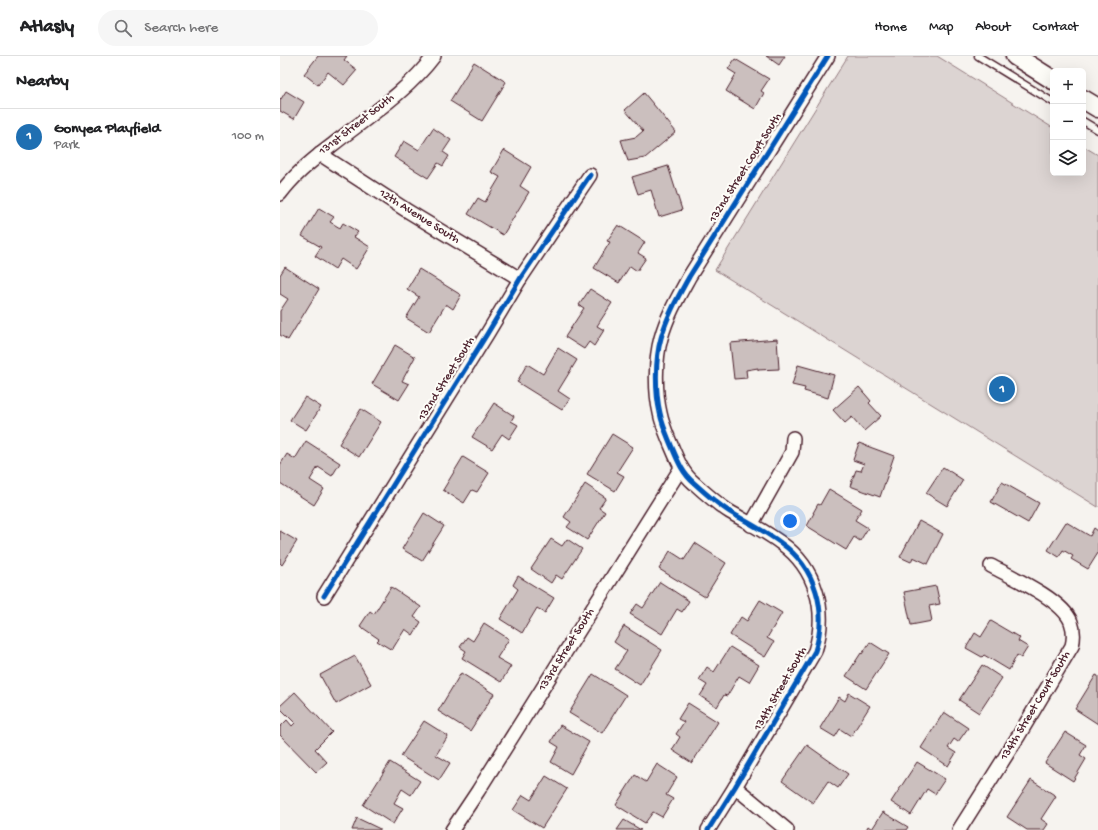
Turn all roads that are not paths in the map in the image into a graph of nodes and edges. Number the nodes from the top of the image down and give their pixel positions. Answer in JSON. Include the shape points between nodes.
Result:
{"nodes":[{"id":1,"x":434,"y":56,"type":"edge"},
{"id":2,"x":828,"y":56,"type":"edge"},
{"id":3,"x":978,"y":56,"type":"edge"},
{"id":4,"x":1015,"y":56,"type":"edge"},
{"id":5,"x":1050,"y":78,"type":"edge"},
{"id":6,"x":1050,"y":100,"type":"edge"},
{"id":7,"x":1086,"y":101,"type":"edge"},
{"id":8,"x":1098,"y":108,"type":"edge"},
{"id":9,"x":1086,"y":123,"type":"edge"},
{"id":10,"x":1098,"y":130,"type":"edge"},
{"id":11,"x":320,"y":154,"type":"junction"},
{"id":12,"x":590,"y":175,"type":"dead end"},
{"id":13,"x":280,"y":194,"type":"edge"},
{"id":14,"x":520,"y":279,"type":"junction"},
{"id":15,"x":793,"y":438,"type":"dead end"},
{"id":16,"x":681,"y":468,"type":"junction"},
{"id":17,"x":751,"y":525,"type":"junction"},
{"id":18,"x":991,"y":566,"type":"dead end"},
{"id":19,"x":324,"y":596,"type":"dead end"},
{"id":20,"x":735,"y":787,"type":"junction"},
{"id":21,"x":452,"y":830,"type":"edge"},
{"id":22,"x":708,"y":830,"type":"edge"},
{"id":23,"x":787,"y":830,"type":"edge"},
{"id":24,"x":958,"y":830,"type":"edge"}],
"edges":[{"from":1,"to":11,"type":"street","name":"131st Street South","via":[[405,88]]},
{"from":2,"to":16,"type":"street","name":"132nd Street Court South","via":[[681,291],[666,323],[657,359],[657,389],[660,413]]},
{"from":3,"to":6,"type":"lane"},
{"from":4,"to":5,"type":"street"},
{"from":7,"to":8,"type":"street"},
{"from":9,"to":10,"type":"lane"},
{"from":11,"to":13,"type":"street","name":"131st Street South","via":[[292,178]]},
{"from":11,"to":14,"type":"street","name":"12th Avenue South"},
{"from":12,"to":14,"type":"street","name":"132nd Street South"},
{"from":14,"to":19,"type":"street","name":"132nd Street South"},
{"from":15,"to":17,"type":"street","via":[[792,452]]},
{"from":16,"to":17,"type":"street","via":[[693,482],[727,510]]},
{"from":16,"to":21,"type":"street","name":"133rd Street South"},
{"from":17,"to":20,"type":"street","name":"134th Street South","via":[[782,543],[805,567],[819,598],[821,622],[819,640],[810,662]]},
{"from":18,"to":24,"type":"street","name":"134th Street Court South","via":[[1057,603],[1071,621],[1074,637],[1072,646],[1020,735]]},
{"from":20,"to":22,"type":"street","name":"134th Street South"},
{"from":20,"to":23,"type":"street"}]}
